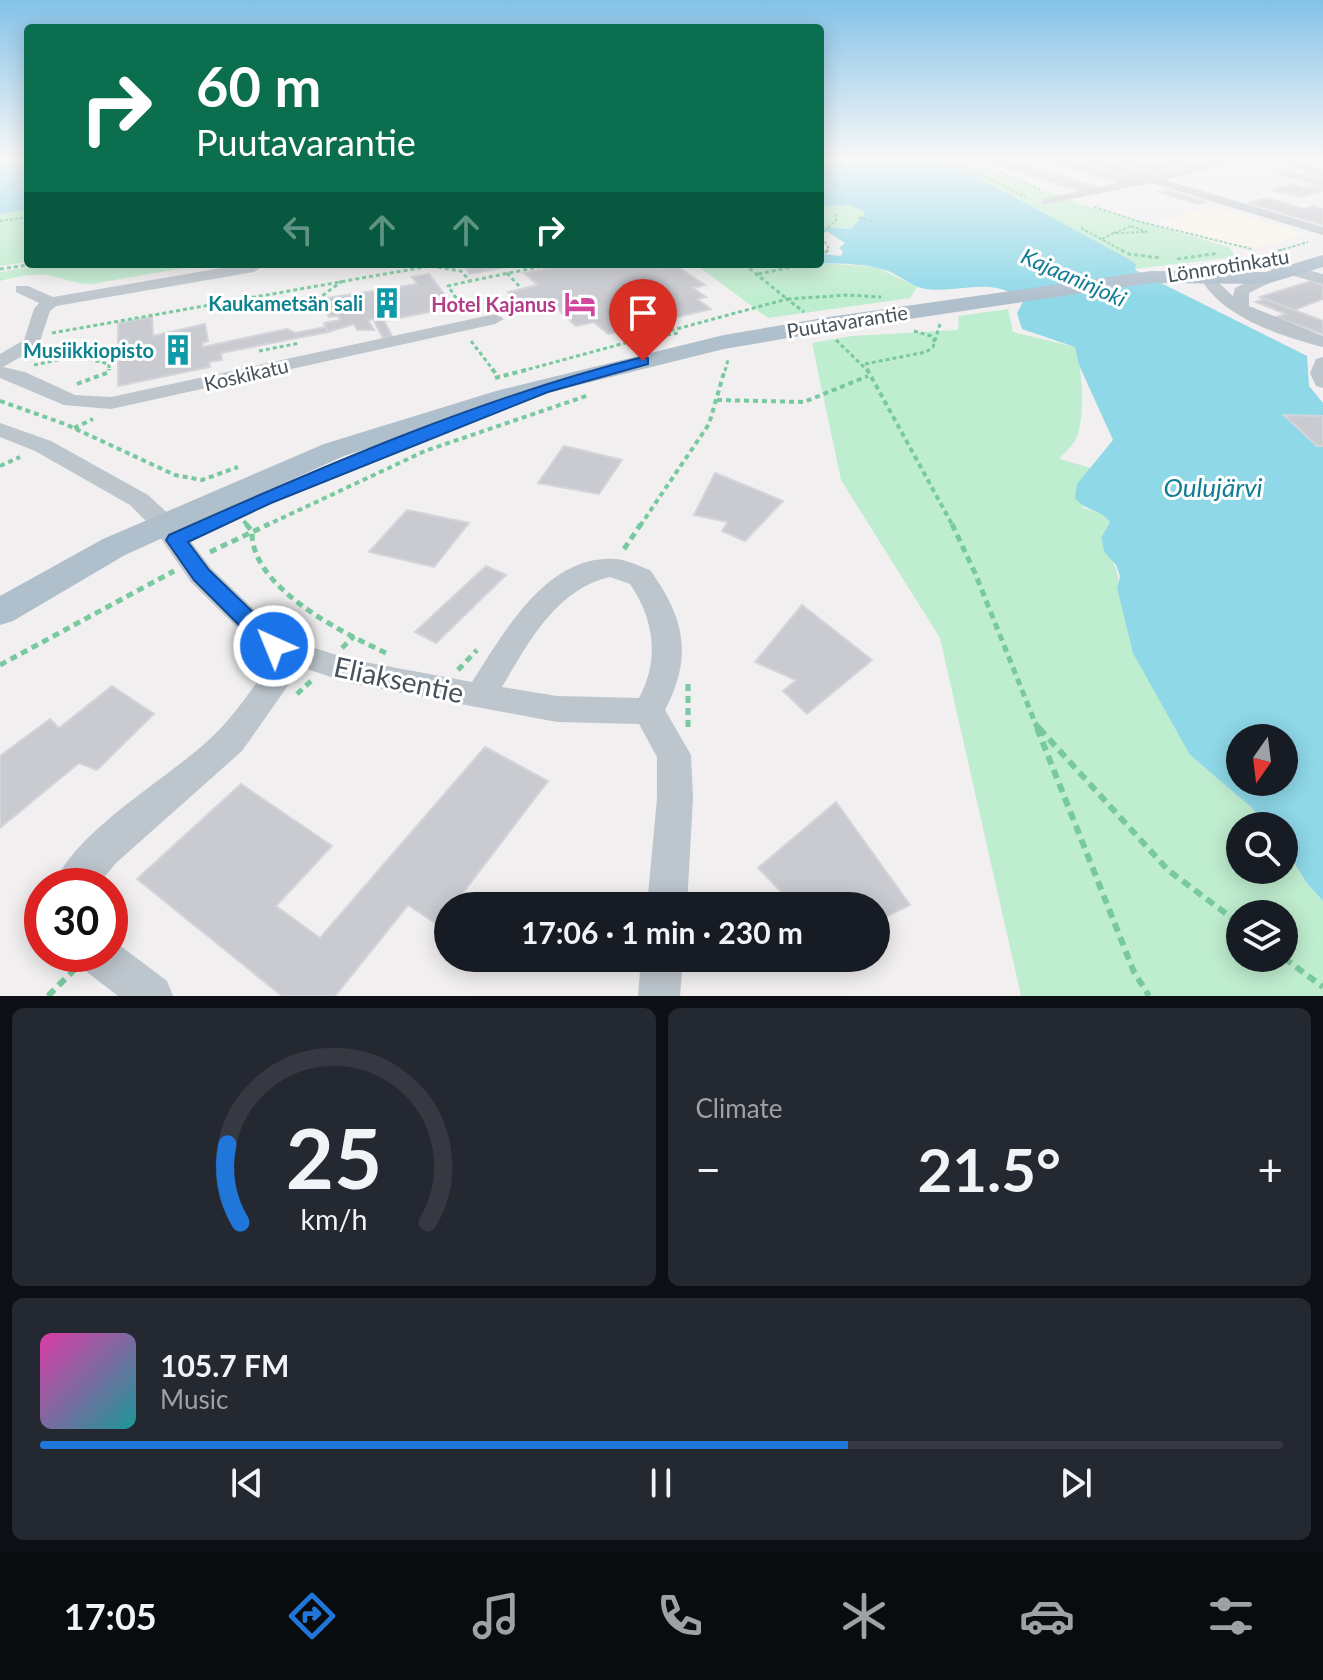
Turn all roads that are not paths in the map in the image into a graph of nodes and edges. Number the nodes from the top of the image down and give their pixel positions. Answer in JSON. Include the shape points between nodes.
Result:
{"nodes":[{"id":1,"x":1241,"y":206,"type":"edge"},
{"id":2,"x":1323,"y":231,"type":"edge"},
{"id":3,"x":1231,"y":254,"type":"junction"},
{"id":4,"x":1322,"y":262,"type":"edge"},
{"id":5,"x":1262,"y":264,"type":"junction"},
{"id":6,"x":247,"y":268,"type":"edge"},
{"id":7,"x":1156,"y":271,"type":"junction"},
{"id":8,"x":1213,"y":279,"type":"junction"},
{"id":9,"x":22,"y":289,"type":"dead end"},
{"id":10,"x":51,"y":302,"type":"junction"},
{"id":11,"x":1241,"y":306,"type":"junction"},
{"id":12,"x":495,"y":319,"type":"dead end"},
{"id":13,"x":1323,"y":342,"type":"edge"},
{"id":14,"x":0,"y":362,"type":"edge"},
{"id":15,"x":1323,"y":363,"type":"edge"},
{"id":16,"x":0,"y":372,"type":"edge"},
{"id":17,"x":1323,"y":382,"type":"edge"},
{"id":18,"x":0,"y":429,"type":"edge"},
{"id":19,"x":177,"y":541,"type":"junction"},
{"id":20,"x":0,"y":612,"type":"edge"},
{"id":21,"x":0,"y":623,"type":"edge"},
{"id":22,"x":295,"y":653,"type":"junction"},
{"id":23,"x":486,"y":687,"type":"junction"},
{"id":24,"x":648,"y":711,"type":"junction"},
{"id":25,"x":88,"y":868,"type":"edge"},
{"id":26,"x":668,"y":892,"type":"edge"},
{"id":27,"x":111,"y":972,"type":"edge"},
{"id":28,"x":661,"y":972,"type":"edge"},
{"id":29,"x":152,"y":996,"type":"edge"},
{"id":30,"x":659,"y":996,"type":"edge"}],
"edges":[{"from":1,"to":2,"type":"street"},
{"from":3,"to":5,"type":"main road","name":"Lönnrotinkatu"},
{"from":3,"to":7,"type":"main road","name":"Lönnrotinkatu"},
{"from":3,"to":8,"type":"street"},
{"from":4,"to":5,"type":"main road","name":"Lönnrotinkatu"},
{"from":4,"to":5,"type":"main road","name":"Lönnrotinkatu","via":[[1294,270]]},
{"from":5,"to":8,"type":"main road","name":"Lönnrotinkatu"},
{"from":5,"to":11,"type":"street","via":[[1239,294]]},
{"from":6,"to":10,"type":"street"},
{"from":7,"to":8,"type":"main road","name":"Lönnrotinkatu"},
{"from":7,"to":19,"type":"main road","name":"Puutavarantie","via":[[724,342],[542,388],[228,505]]},
{"from":8,"to":11,"type":"street","via":[[1213,289]]},
{"from":9,"to":10,"type":"street"},
{"from":10,"to":14,"type":"street","via":[[39,317],[32,343]]},
{"from":11,"to":13,"type":"street"},
{"from":12,"to":16,"type":"street","name":"Koskikatu","via":[[456,320],[247,380],[111,403],[84,403]]},
{"from":15,"to":17,"type":"street"},
{"from":18,"to":19,"type":"street","name":"Eliaksentie","via":[[139,500]]},
{"from":19,"to":20,"type":"main road","name":"Puutavarantie","via":[[87,562]]},
{"from":19,"to":21,"type":"main road","name":"Puutavarantie"},
{"from":19,"to":22,"type":"street","name":"Eliaksentie","via":[[201,575],[274,646]]},
{"from":22,"to":23,"type":"street","name":"Eliaksentie","via":[[349,671]]},
{"from":22,"to":25,"type":"street","via":[[230,741]]},
{"from":23,"to":24,"type":"street","name":"Eliaksentie","via":[[557,709]]},
{"from":23,"to":24,"type":"street","name":"Eliaksentie","via":[[557,588],[612,567],[640,577],[666,620],[669,654]]},
{"from":24,"to":26,"type":"street","via":[[674,755]]},
{"from":27,"to":29,"type":"street"},
{"from":28,"to":30,"type":"street"}]}
